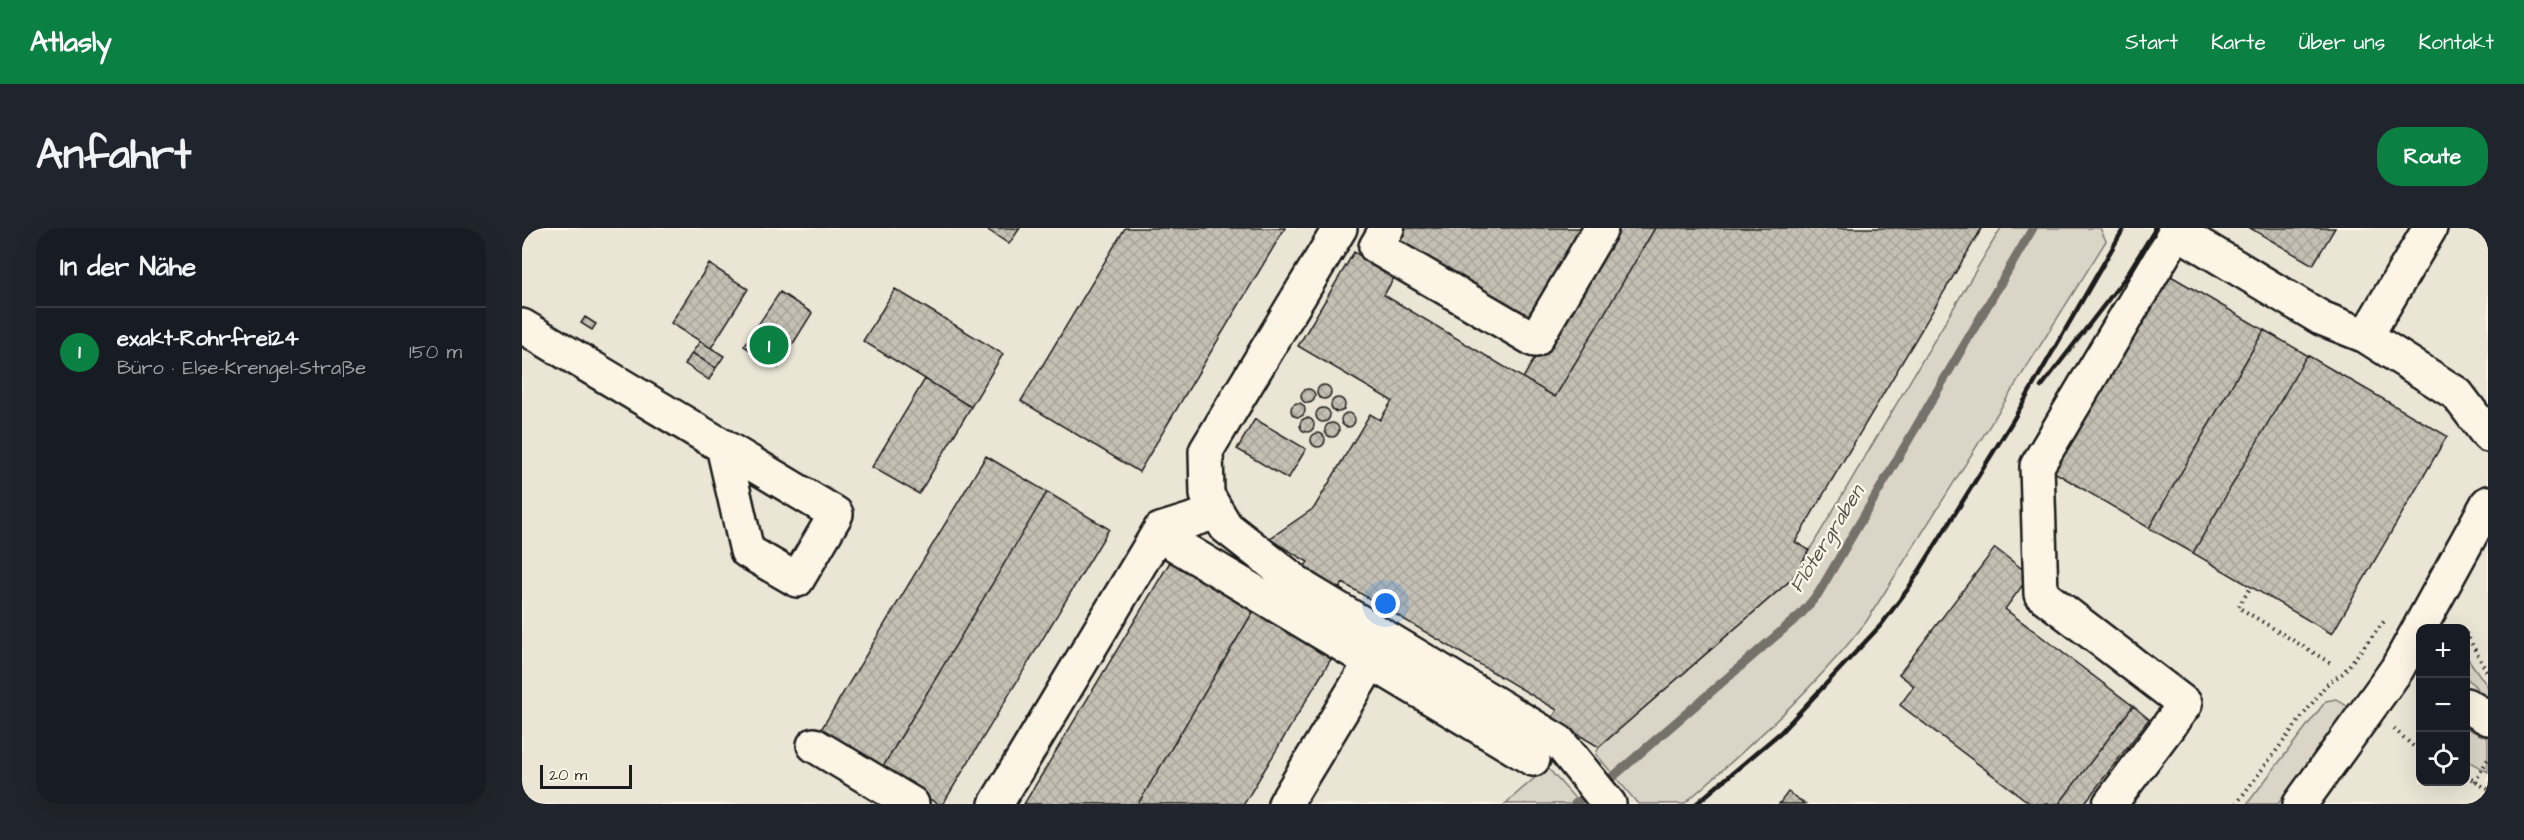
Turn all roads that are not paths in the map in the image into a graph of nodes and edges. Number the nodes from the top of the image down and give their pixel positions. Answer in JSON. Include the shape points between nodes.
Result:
{"nodes":[{"id":1,"x":1342,"y":228,"type":"edge"},
{"id":2,"x":1601,"y":228,"type":"edge"},
{"id":3,"x":2430,"y":228,"type":"edge"},
{"id":4,"x":2176,"y":229,"type":"edge"},
{"id":5,"x":1381,"y":237,"type":"edge"},
{"id":6,"x":522,"y":326,"type":"edge"},
{"id":7,"x":2366,"y":336,"type":"junction"},
{"id":8,"x":2488,"y":435,"type":"edge"},
{"id":9,"x":723,"y":446,"type":"dead end"},
{"id":10,"x":2488,"y":503,"type":"edge"},
{"id":11,"x":1217,"y":512,"type":"junction"},
{"id":12,"x":1158,"y":534,"type":"junction"},
{"id":13,"x":1371,"y":662,"type":"junction"},
{"id":14,"x":2409,"y":675,"type":"edge"},
{"id":15,"x":2470,"y":707,"type":"edge"},
{"id":16,"x":2488,"y":718,"type":"edge"},
{"id":17,"x":814,"y":745,"type":"dead end"},
{"id":18,"x":1533,"y":759,"type":"dead end"},
{"id":19,"x":912,"y":804,"type":"edge"},
{"id":20,"x":996,"y":804,"type":"edge"},
{"id":21,"x":1285,"y":804,"type":"edge"},
{"id":22,"x":1609,"y":804,"type":"edge"},
{"id":23,"x":2109,"y":804,"type":"edge"},
{"id":24,"x":2300,"y":804,"type":"edge"}],
"edges":[{"from":1,"to":5,"type":"street"},
{"from":1,"to":11,"type":"street","via":[[1206,451],[1207,495]]},
{"from":2,"to":5,"type":"street","via":[[1535,340]]},
{"from":3,"to":7,"type":"street"},
{"from":4,"to":7,"type":"street","via":[[2321,318]]},
{"from":4,"to":23,"type":"street","via":[[2037,466],[2041,594],[2185,705]]},
{"from":6,"to":9,"type":"street"},
{"from":7,"to":8,"type":"street","via":[[2457,394]]},
{"from":10,"to":14,"type":"street"},
{"from":11,"to":12,"type":"street","via":[[1160,530]]},
{"from":11,"to":22,"type":"street","via":[[1226,527],[1305,589],[1559,742]]},
{"from":12,"to":13,"type":"street"},
{"from":12,"to":20,"type":"street"},
{"from":13,"to":18,"type":"street"},
{"from":13,"to":21,"type":"street"},
{"from":14,"to":24,"type":"street"},
{"from":15,"to":16,"type":"street"},
{"from":17,"to":19,"type":"street"}]}
